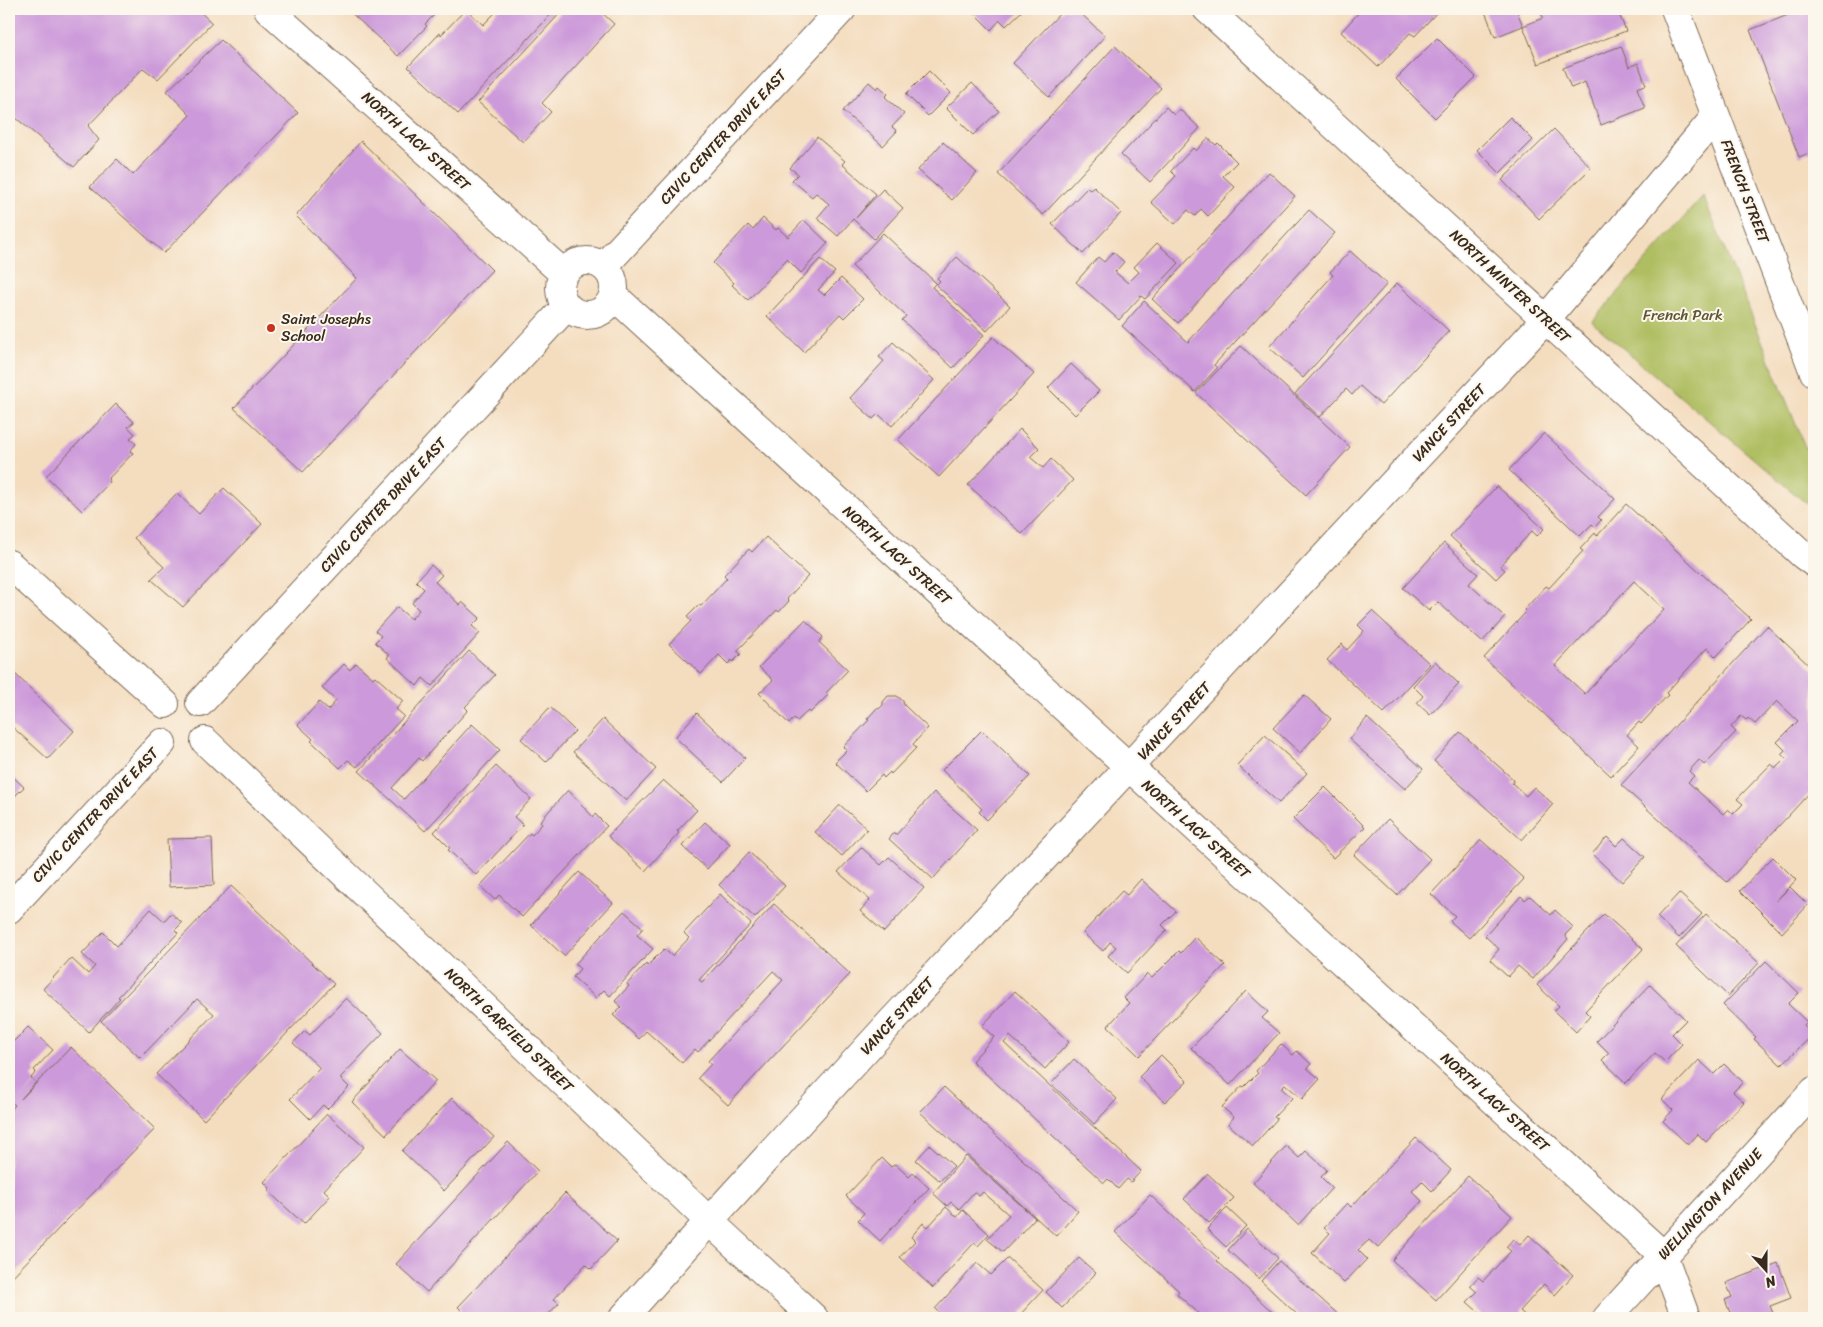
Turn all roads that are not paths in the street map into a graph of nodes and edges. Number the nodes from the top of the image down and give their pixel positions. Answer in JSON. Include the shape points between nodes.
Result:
{"nodes":[{"id":1,"x":268,"y":9,"type":"edge"},
{"id":2,"x":842,"y":9,"type":"edge"},
{"id":3,"x":1207,"y":9,"type":"edge"},
{"id":4,"x":1675,"y":9,"type":"edge"},
{"id":5,"x":1716,"y":116,"type":"junction"},
{"id":6,"x":604,"y":266,"type":"junction"},
{"id":7,"x":563,"y":273,"type":"junction"},
{"id":8,"x":614,"y":296,"type":"junction"},
{"id":9,"x":566,"y":307,"type":"junction"},
{"id":10,"x":1546,"y":319,"type":"junction"},
{"id":11,"x":1814,"y":372,"type":"edge"},
{"id":12,"x":1814,"y":563,"type":"edge"},
{"id":13,"x":9,"y":564,"type":"edge"},
{"id":14,"x":200,"y":703,"type":"junction"},
{"id":15,"x":165,"y":704,"type":"junction"},
{"id":16,"x":205,"y":741,"type":"junction"},
{"id":17,"x":162,"y":743,"type":"junction"},
{"id":18,"x":1130,"y":768,"type":"junction"},
{"id":19,"x":9,"y":909,"type":"edge"},
{"id":20,"x":1814,"y":1091,"type":"edge"},
{"id":21,"x":709,"y":1221,"type":"junction"},
{"id":22,"x":1663,"y":1255,"type":"junction"},
{"id":23,"x":623,"y":1318,"type":"edge"},
{"id":24,"x":814,"y":1318,"type":"edge"},
{"id":25,"x":1607,"y":1318,"type":"edge"},
{"id":26,"x":1686,"y":1318,"type":"edge"}],
"edges":[{"from":1,"to":7,"type":"street","name":"NORTH LACY STREET"},
{"from":2,"to":6,"type":"street","name":"CIVIC CENTER DRIVE EAST"},
{"from":3,"to":10,"type":"street","name":"NORTH MINTER STREET"},
{"from":4,"to":5,"type":"street","name":"FRENCH STREET"},
{"from":5,"to":10,"type":"street","name":"VANCE STREET"},
{"from":5,"to":11,"type":"street","name":"FRENCH STREET"},
{"from":6,"to":7,"type":"street","via":[[586,260],[569,266]]},
{"from":6,"to":8,"type":"street","via":[[612,274]]},
{"from":7,"to":9,"type":"street","via":[[559,285]]},
{"from":8,"to":9,"type":"street","via":[[599,313],[587,316]]},
{"from":8,"to":18,"type":"street","name":"NORTH LACY STREET"},
{"from":9,"to":14,"type":"street","name":"CIVIC CENTER DRIVE EAST"},
{"from":10,"to":12,"type":"street","name":"NORTH MINTER STREET"},
{"from":10,"to":18,"type":"street","name":"VANCE STREET"},
{"from":13,"to":15,"type":"street"},
{"from":14,"to":15,"type":"street","via":[[182,698]]},
{"from":14,"to":16,"type":"street","via":[[211,722]]},
{"from":15,"to":17,"type":"street","via":[[155,723]]},
{"from":16,"to":17,"type":"street","via":[[196,750],[184,752],[172,750]]},
{"from":16,"to":21,"type":"street","name":"NORTH GARFIELD STREET"},
{"from":17,"to":19,"type":"street","name":"CIVIC CENTER DRIVE EAST"},
{"from":18,"to":21,"type":"street","name":"VANCE STREET"},
{"from":18,"to":22,"type":"street","name":"NORTH LACY STREET"},
{"from":20,"to":22,"type":"street","name":"WELLINGTON AVENUE"},
{"from":21,"to":23,"type":"street","name":"VANCE STREET"},
{"from":21,"to":24,"type":"street","name":"NORTH GARFIELD STREET"},
{"from":22,"to":25,"type":"street","name":"WELLINGTON AVENUE"},
{"from":22,"to":26,"type":"street","name":"NORTH LACY STREET"}]}
